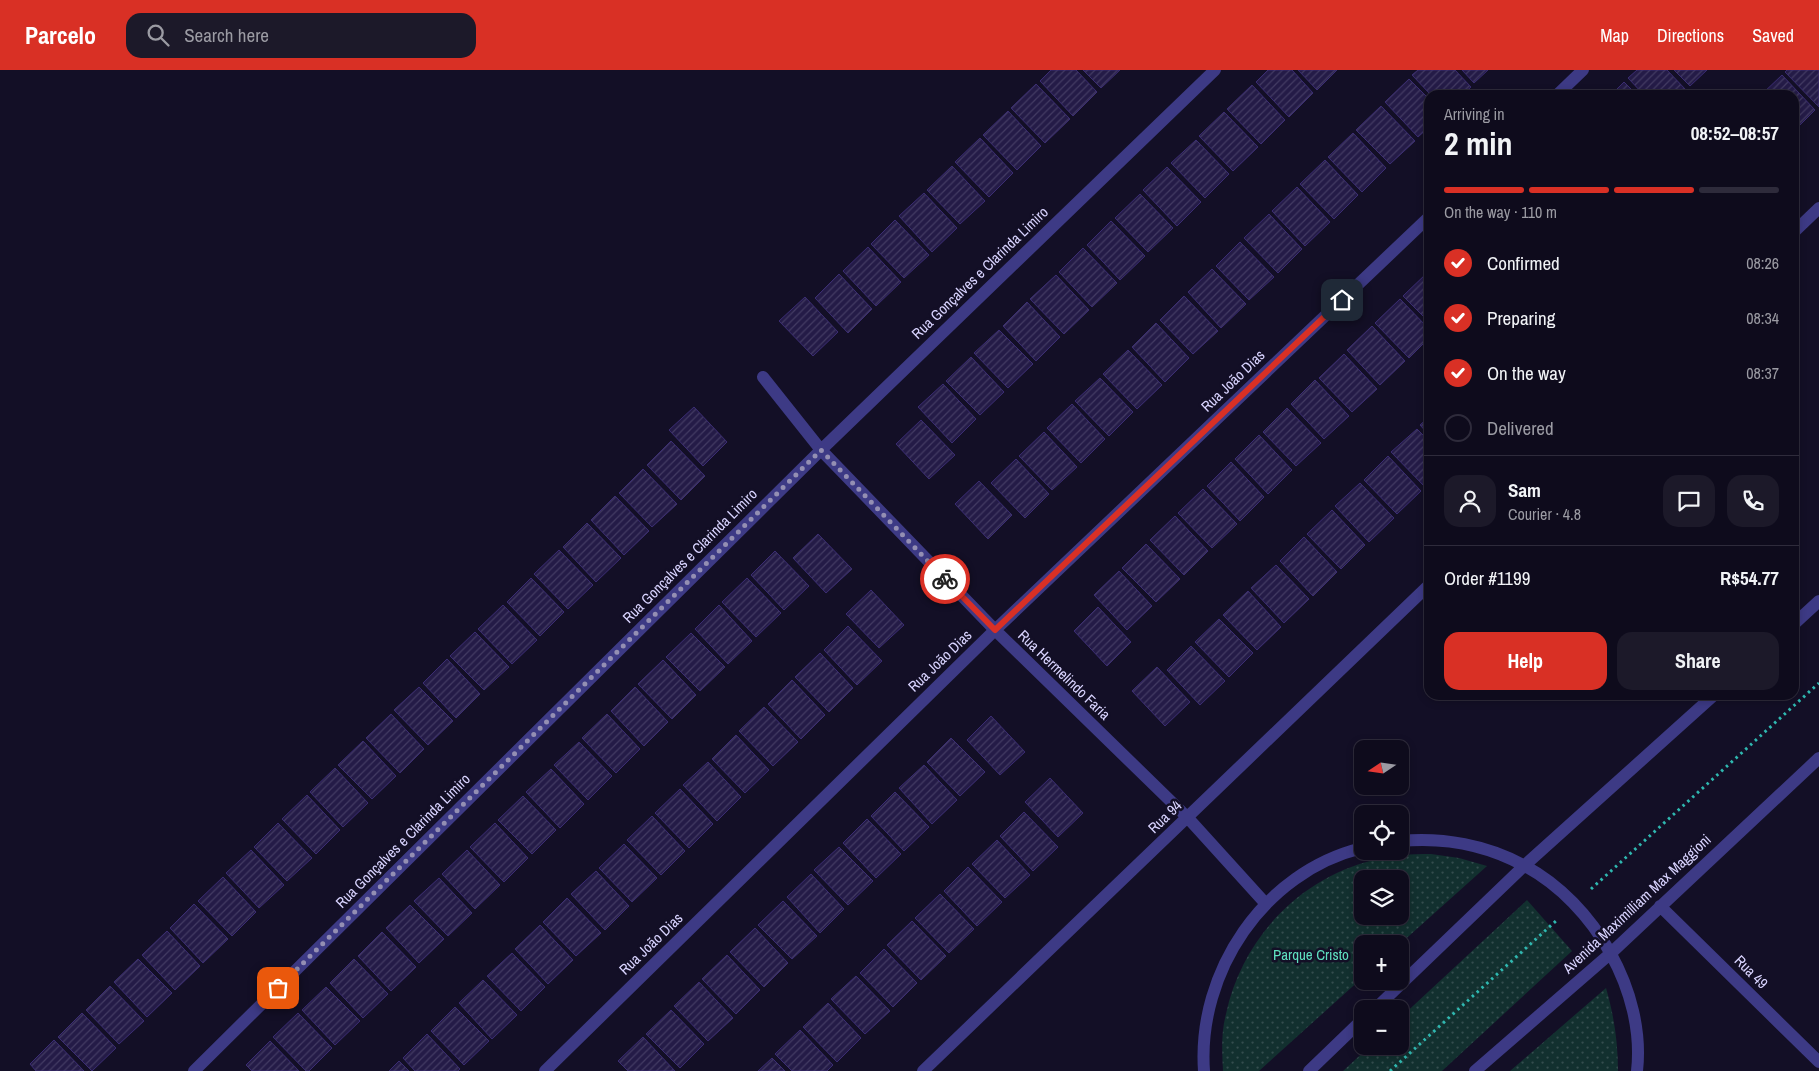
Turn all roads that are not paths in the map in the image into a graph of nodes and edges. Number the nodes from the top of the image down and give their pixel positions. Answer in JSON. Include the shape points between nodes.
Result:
{"nodes":[{"id":1,"x":1215,"y":70,"type":"edge"},
{"id":2,"x":1584,"y":70,"type":"edge"},
{"id":3,"x":1562,"y":90,"type":"edge"},
{"id":4,"x":1819,"y":208,"type":"edge"},
{"id":5,"x":1424,"y":222,"type":"edge"},
{"id":6,"x":1799,"y":227,"type":"edge"},
{"id":7,"x":763,"y":377,"type":"dead end"},
{"id":8,"x":821,"y":450,"type":"junction"},
{"id":9,"x":1424,"y":590,"type":"edge"},
{"id":10,"x":1819,"y":601,"type":"edge"},
{"id":11,"x":1799,"y":619,"type":"edge"},
{"id":12,"x":995,"y":630,"type":"junction"},
{"id":13,"x":1708,"y":700,"type":"edge"},
{"id":14,"x":1819,"y":758,"type":"edge"},
{"id":15,"x":1188,"y":818,"type":"junction"},
{"id":16,"x":1409,"y":840,"type":"edge"},
{"id":17,"x":1354,"y":851,"type":"edge"},
{"id":18,"x":1525,"y":866,"type":"junction"},
{"id":19,"x":1266,"y":904,"type":"junction"},
{"id":20,"x":1660,"y":906,"type":"junction"},
{"id":21,"x":1611,"y":953,"type":"junction"},
{"id":22,"x":1384,"y":1000,"type":"edge"},
{"id":23,"x":1354,"y":1028,"type":"edge"},
{"id":24,"x":1819,"y":1062,"type":"edge"},
{"id":25,"x":194,"y":1071,"type":"edge"},
{"id":26,"x":545,"y":1071,"type":"edge"},
{"id":27,"x":923,"y":1071,"type":"edge"},
{"id":28,"x":1204,"y":1071,"type":"edge"},
{"id":29,"x":1309,"y":1071,"type":"edge"},
{"id":30,"x":1475,"y":1071,"type":"edge"},
{"id":31,"x":1637,"y":1071,"type":"edge"}],
"edges":[{"from":1,"to":8,"type":"street","name":"Rua Gonçalves e Clarinda Limiro"},
{"from":2,"to":3,"type":"street"},
{"from":4,"to":6,"type":"street"},
{"from":5,"to":12,"type":"street","name":"Rua João Dias"},
{"from":7,"to":8,"type":"street","name":"Rua Hermelindo Faria"},
{"from":8,"to":12,"type":"street","name":"Rua Hermelindo Faria"},
{"from":8,"to":25,"type":"street","name":"Rua Gonçalves e Clarinda Limiro"},
{"from":9,"to":15,"type":"street","name":"Rua 94"},
{"from":10,"to":11,"type":"street"},
{"from":12,"to":15,"type":"street","name":"Rua Hermelindo Faria"},
{"from":12,"to":26,"type":"street","name":"Rua João Dias"},
{"from":13,"to":18,"type":"street"},
{"from":14,"to":20,"type":"street","name":"Avenida Maximilliam Max Maggioni"},
{"from":15,"to":19,"type":"street","name":"Rua Hermelindo Faria"},
{"from":15,"to":27,"type":"street","name":"Rua 94"},
{"from":16,"to":18,"type":"street","via":[[1454,842],[1486,850]]},
{"from":17,"to":19,"type":"street","via":[[1320,864],[1291,882]]},
{"from":18,"to":21,"type":"street","via":[[1575,904]]},
{"from":18,"to":22,"type":"street"},
{"from":19,"to":28,"type":"street","via":[[1230,952],[1213,991],[1205,1025]]},
{"from":20,"to":21,"type":"street","name":"Avenida Maximilliam Max Maggioni"},
{"from":20,"to":24,"type":"street","name":"Rua 49"},
{"from":21,"to":30,"type":"street","name":"Avenida Maximilliam Max Maggioni"},
{"from":21,"to":31,"type":"street","via":[[1633,1011],[1638,1042]]},
{"from":23,"to":29,"type":"street"}]}
